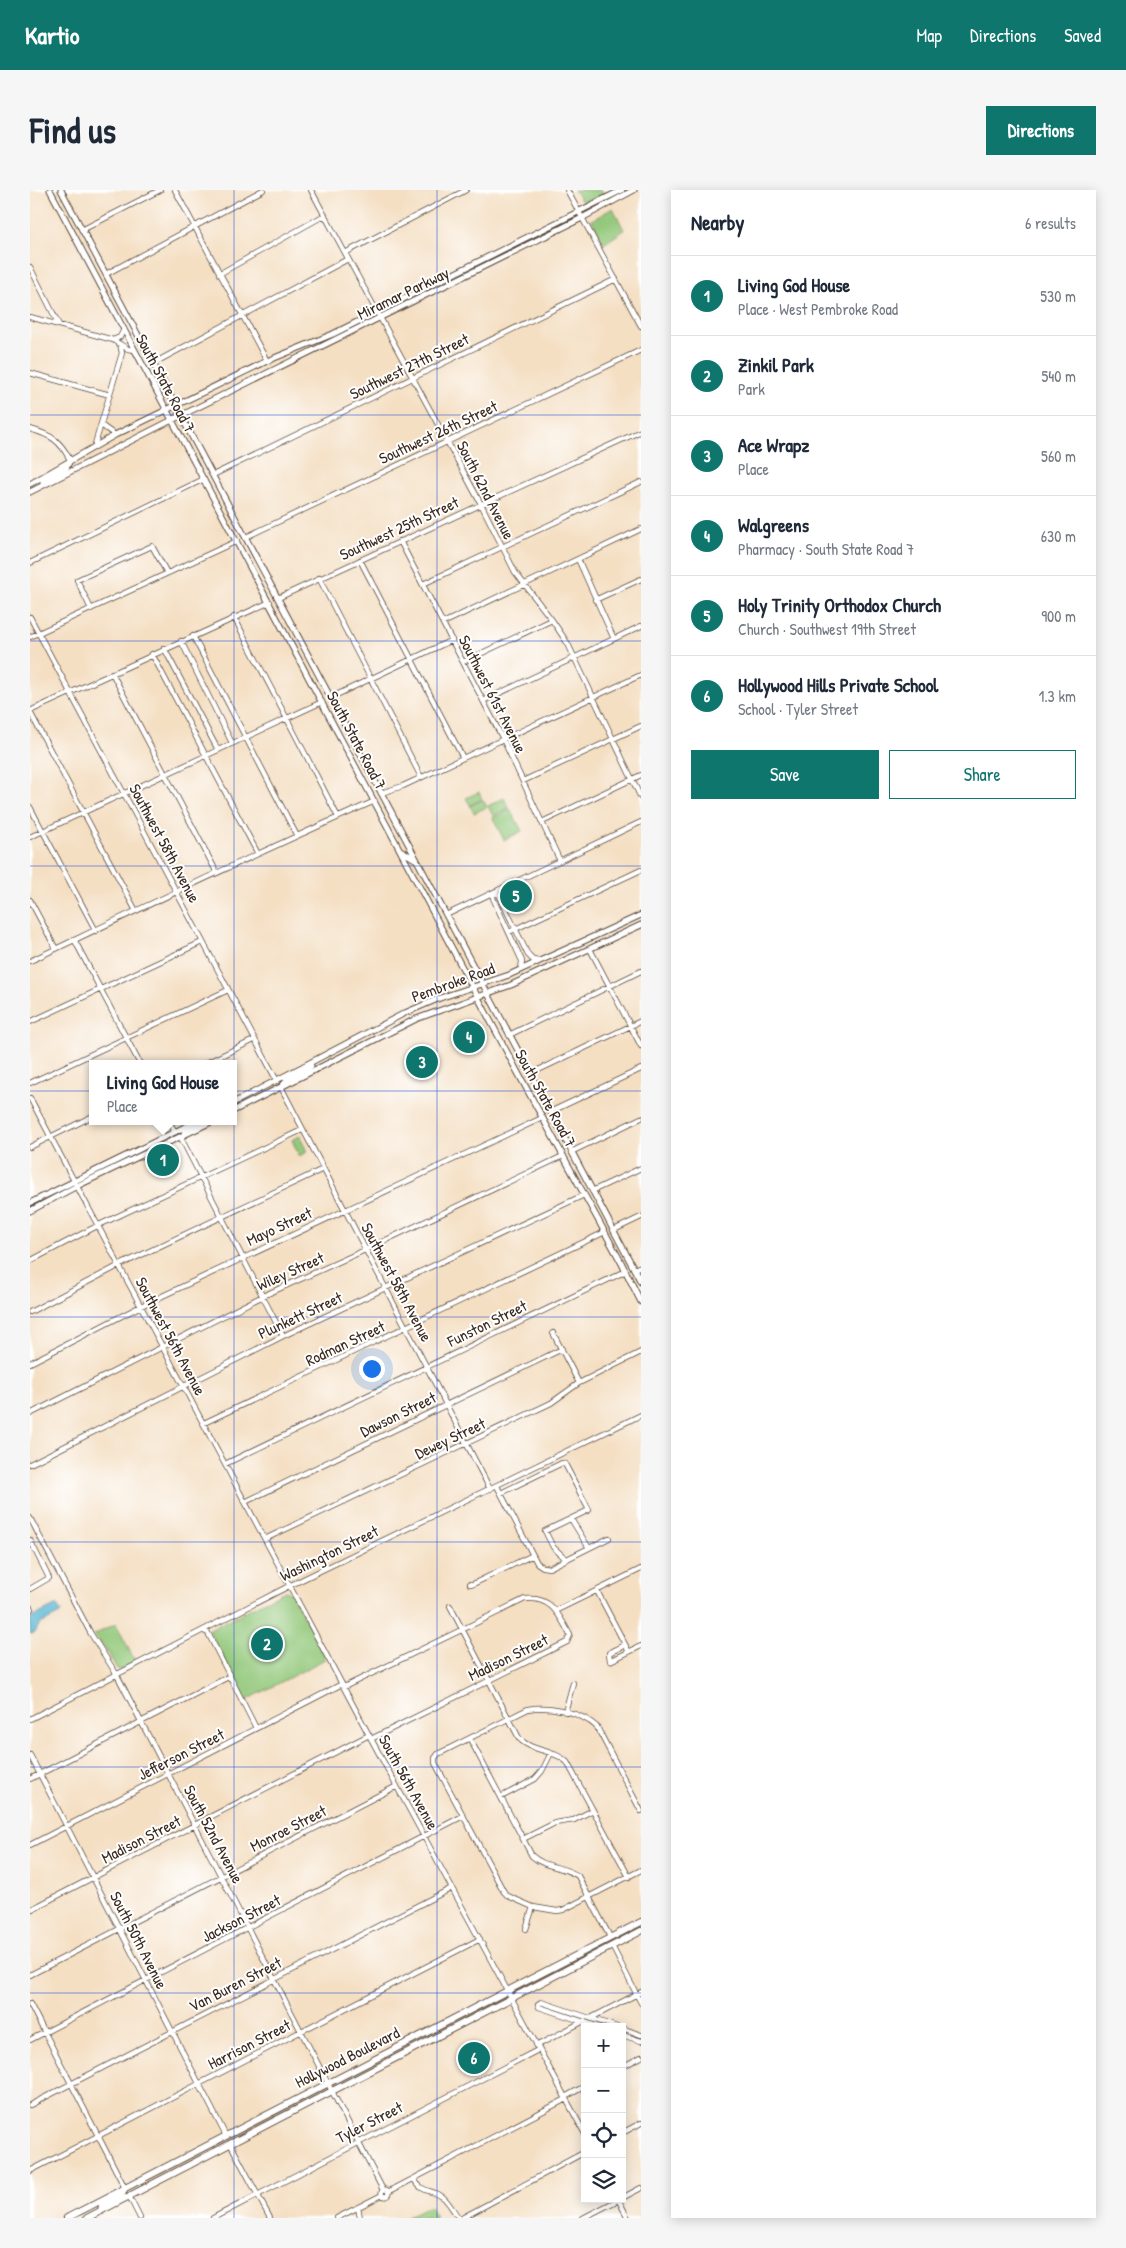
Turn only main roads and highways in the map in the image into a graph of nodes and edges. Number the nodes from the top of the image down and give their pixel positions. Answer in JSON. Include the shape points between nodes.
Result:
{"nodes":[{"id":1,"x":50,"y":190,"type":"edge"},
{"id":2,"x":61,"y":190,"type":"edge"},
{"id":3,"x":622,"y":190,"type":"edge"},
{"id":4,"x":634,"y":190,"type":"edge"},
{"id":5,"x":508,"y":247,"type":"junction"},
{"id":6,"x":488,"y":264,"type":"junction"},
{"id":7,"x":92,"y":268,"type":"junction"},
{"id":8,"x":106,"y":274,"type":"junction"},
{"id":9,"x":99,"y":283,"type":"junction"},
{"id":10,"x":115,"y":290,"type":"junction"},
{"id":11,"x":176,"y":405,"type":"junction"},
{"id":12,"x":166,"y":410,"type":"junction"},
{"id":13,"x":182,"y":415,"type":"junction"},
{"id":14,"x":172,"y":420,"type":"junction"},
{"id":15,"x":70,"y":460,"type":"junction"},
{"id":16,"x":30,"y":484,"type":"edge"},
{"id":17,"x":30,"y":491,"type":"edge"},
{"id":18,"x":264,"y":590,"type":"junction"},
{"id":19,"x":278,"y":598,"type":"junction"},
{"id":20,"x":270,"y":602,"type":"junction"},
{"id":21,"x":284,"y":610,"type":"junction"},
{"id":22,"x":367,"y":787,"type":"junction"},
{"id":23,"x":381,"y":794,"type":"junction"},
{"id":24,"x":375,"y":801,"type":"junction"},
{"id":25,"x":389,"y":809,"type":"junction"},
{"id":26,"x":400,"y":850,"type":"junction"},
{"id":27,"x":417,"y":861,"type":"junction"},
{"id":28,"x":641,"y":915,"type":"edge"},
{"id":29,"x":634,"y":918,"type":"junction"},
{"id":30,"x":641,"y":925,"type":"edge"},
{"id":31,"x":590,"y":949,"type":"junction"},
{"id":32,"x":482,"y":984,"type":"junction"},
{"id":33,"x":473,"y":987,"type":"junction"},
{"id":34,"x":487,"y":993,"type":"junction"},
{"id":35,"x":477,"y":996,"type":"junction"},
{"id":36,"x":315,"y":1061,"type":"junction"},
{"id":37,"x":277,"y":1081,"type":"junction"},
{"id":38,"x":281,"y":1087,"type":"junction"},
{"id":39,"x":237,"y":1101,"type":"edge"},
{"id":40,"x":245,"y":1106,"type":"junction"},
{"id":41,"x":237,"y":1109,"type":"edge"},
{"id":42,"x":189,"y":1125,"type":"edge"},
{"id":43,"x":197,"y":1125,"type":"edge"},
{"id":44,"x":205,"y":1125,"type":"edge"},
{"id":45,"x":175,"y":1132,"type":"junction"},
{"id":46,"x":181,"y":1138,"type":"junction"},
{"id":47,"x":557,"y":1146,"type":"junction"},
{"id":48,"x":571,"y":1152,"type":"junction"},
{"id":49,"x":147,"y":1153,"type":"junction"},
{"id":50,"x":563,"y":1156,"type":"junction"},
{"id":51,"x":576,"y":1162,"type":"junction"},
{"id":52,"x":75,"y":1184,"type":"junction"},
{"id":53,"x":30,"y":1203,"type":"edge"},
{"id":54,"x":30,"y":1211,"type":"edge"},
{"id":55,"x":621,"y":1262,"type":"junction"},
{"id":56,"x":634,"y":1269,"type":"junction"},
{"id":57,"x":626,"y":1271,"type":"junction"},
{"id":58,"x":641,"y":1281,"type":"edge"},
{"id":59,"x":641,"y":1302,"type":"edge"},
{"id":60,"x":641,"y":1922,"type":"edge"},
{"id":61,"x":641,"y":1931,"type":"edge"},
{"id":62,"x":610,"y":1937,"type":"junction"},
{"id":63,"x":582,"y":1962,"type":"junction"},
{"id":64,"x":329,"y":2087,"type":"junction"},
{"id":65,"x":252,"y":2122,"type":"junction"},
{"id":66,"x":226,"y":2136,"type":"junction"},
{"id":67,"x":230,"y":2144,"type":"junction"},
{"id":68,"x":200,"y":2159,"type":"junction"},
{"id":69,"x":156,"y":2172,"type":"junction"},
{"id":70,"x":125,"y":2188,"type":"junction"},
{"id":71,"x":129,"y":2196,"type":"junction"},
{"id":72,"x":101,"y":2211,"type":"junction"},
{"id":73,"x":67,"y":2218,"type":"edge"},
{"id":74,"x":87,"y":2218,"type":"edge"}],
"edges":[{"from":1,"to":7,"type":"main road","name":"South State Road 7"},
{"from":2,"to":8,"type":"main road","name":"South State Road 7"},
{"from":3,"to":5,"type":"main road","name":"Miramar Parkway"},
{"from":4,"to":6,"type":"main road","name":"Miramar Parkway"},
{"from":5,"to":6,"type":"main road"},
{"from":5,"to":11,"type":"main road","name":"Miramar Parkway","via":[[304,347],[266,361]]},
{"from":6,"to":13,"type":"main road","name":"Miramar Parkway"},
{"from":7,"to":8,"type":"main road"},
{"from":7,"to":9,"type":"main road","name":"South State Road 7"},
{"from":8,"to":10,"type":"main road","name":"South State Road 7"},
{"from":9,"to":10,"type":"main road"},
{"from":9,"to":12,"type":"main road","name":"South State Road 7","via":[[124,329],[131,350]]},
{"from":10,"to":11,"type":"main road","name":"South State Road 7"},
{"from":11,"to":12,"type":"main road","name":"Miramar Parkway"},
{"from":11,"to":13,"type":"main road","name":"South State Road 7"},
{"from":12,"to":14,"type":"main road","name":"South State Road 7"},
{"from":12,"to":15,"type":"main road","name":"Miramar Parkway","via":[[95,444]]},
{"from":13,"to":14,"type":"main road","name":"Miramar Parkway"},
{"from":13,"to":19,"type":"main road","name":"South State Road 7"},
{"from":14,"to":17,"type":"main road","name":"Miramar Parkway"},
{"from":14,"to":18,"type":"main road","name":"South State Road 7"},
{"from":15,"to":16,"type":"main road"},
{"from":15,"to":17,"type":"main road","via":[[66,469]]},
{"from":18,"to":19,"type":"main road"},
{"from":18,"to":20,"type":"main road","name":"South State Road 7"},
{"from":19,"to":21,"type":"main road","name":"South State Road 7"},
{"from":20,"to":21,"type":"main road"},
{"from":20,"to":22,"type":"main road","name":"South State Road 7"},
{"from":21,"to":23,"type":"main road","name":"South State Road 7"},
{"from":22,"to":23,"type":"main road"},
{"from":22,"to":24,"type":"main road","name":"South State Road 7"},
{"from":23,"to":25,"type":"main road","name":"South State Road 7"},
{"from":24,"to":25,"type":"main road"},
{"from":24,"to":26,"type":"main road","name":"South State Road 7"},
{"from":25,"to":27,"type":"main road","name":"South State Road 7"},
{"from":26,"to":27,"type":"main road"},
{"from":26,"to":33,"type":"main road","name":"South State Road 7"},
{"from":27,"to":32,"type":"main road","name":"South State Road 7"},
{"from":28,"to":29,"type":"main road","name":"Pembroke Road"},
{"from":29,"to":31,"type":"main road","via":[[594,939]]},
{"from":29,"to":32,"type":"main road","name":"Pembroke Road"},
{"from":30,"to":31,"type":"main road","name":"Pembroke Road"},
{"from":31,"to":34,"type":"main road","name":"Pembroke Road"},
{"from":32,"to":33,"type":"main road","name":"Pembroke Road"},
{"from":32,"to":34,"type":"main road","name":"South State Road 7"},
{"from":33,"to":35,"type":"main road","name":"South State Road 7"},
{"from":33,"to":36,"type":"main road","name":"Pembroke Road","via":[[405,1013]]},
{"from":34,"to":35,"type":"main road","name":"Pembroke Road"},
{"from":34,"to":48,"type":"main road","name":"South State Road 7"},
{"from":35,"to":38,"type":"main road","name":"Pembroke Road","via":[[416,1019]]},
{"from":35,"to":47,"type":"main road","name":"South State Road 7"},
{"from":36,"to":37,"type":"main road","name":"Pembroke Road"},
{"from":36,"to":38,"type":"main road"},
{"from":37,"to":39,"type":"main road"},
{"from":37,"to":40,"type":"main road","via":[[269,1091]]},
{"from":38,"to":40,"type":"main road"},
{"from":40,"to":41,"type":"main road"},
{"from":42,"to":45,"type":"main road"},
{"from":43,"to":46,"type":"main road"},
{"from":44,"to":46,"type":"main road"},
{"from":45,"to":49,"type":"main road","via":[[171,1139]]},
{"from":45,"to":52,"type":"main road"},
{"from":46,"to":49,"type":"main road"},
{"from":47,"to":48,"type":"main road"},
{"from":47,"to":50,"type":"main road","name":"South State Road 7"},
{"from":48,"to":51,"type":"main road","name":"South State Road 7"},
{"from":49,"to":52,"type":"main road"},
{"from":50,"to":51,"type":"main road"},
{"from":50,"to":55,"type":"main road","name":"South State Road 7"},
{"from":51,"to":56,"type":"main road","name":"South State Road 7"},
{"from":52,"to":53,"type":"main road"},
{"from":52,"to":54,"type":"main road"},
{"from":55,"to":56,"type":"main road"},
{"from":55,"to":57,"type":"main road","name":"South State Road 7"},
{"from":56,"to":58,"type":"main road","name":"South State Road 7"},
{"from":57,"to":58,"type":"main road"},
{"from":57,"to":59,"type":"main road","name":"South State Road 7"},
{"from":60,"to":62,"type":"highway","name":"Hollywood Boulevard"},
{"from":61,"to":63,"type":"highway","name":"Hollywood Boulevard"},
{"from":62,"to":63,"type":"highway","via":[[608,1944],[586,1956]]},
{"from":62,"to":64,"type":"highway","name":"Hollywood Boulevard"},
{"from":63,"to":64,"type":"highway","name":"Hollywood Boulevard"},
{"from":64,"to":65,"type":"highway","name":"Hollywood Boulevard"},
{"from":64,"to":67,"type":"highway","name":"Hollywood Boulevard"},
{"from":65,"to":66,"type":"highway","name":"Hollywood Boulevard"},
{"from":65,"to":67,"type":"highway","via":[[249,2128],[231,2139]]},
{"from":66,"to":68,"type":"highway","via":[[226,2140],[202,2153]]},
{"from":66,"to":69,"type":"highway","name":"Hollywood Boulevard"},
{"from":67,"to":68,"type":"highway","name":"Hollywood Boulevard"},
{"from":68,"to":71,"type":"highway","name":"Hollywood Boulevard"},
{"from":69,"to":70,"type":"highway","name":"Hollywood Boulevard"},
{"from":69,"to":71,"type":"highway","via":[[154,2177],[131,2190]]},
{"from":70,"to":72,"type":"highway","via":[[121,2195],[102,2205]]},
{"from":70,"to":73,"type":"highway","name":"Hollywood Boulevard"},
{"from":71,"to":72,"type":"highway","name":"Hollywood Boulevard"},
{"from":72,"to":74,"type":"highway","name":"Hollywood Boulevard"}]}
